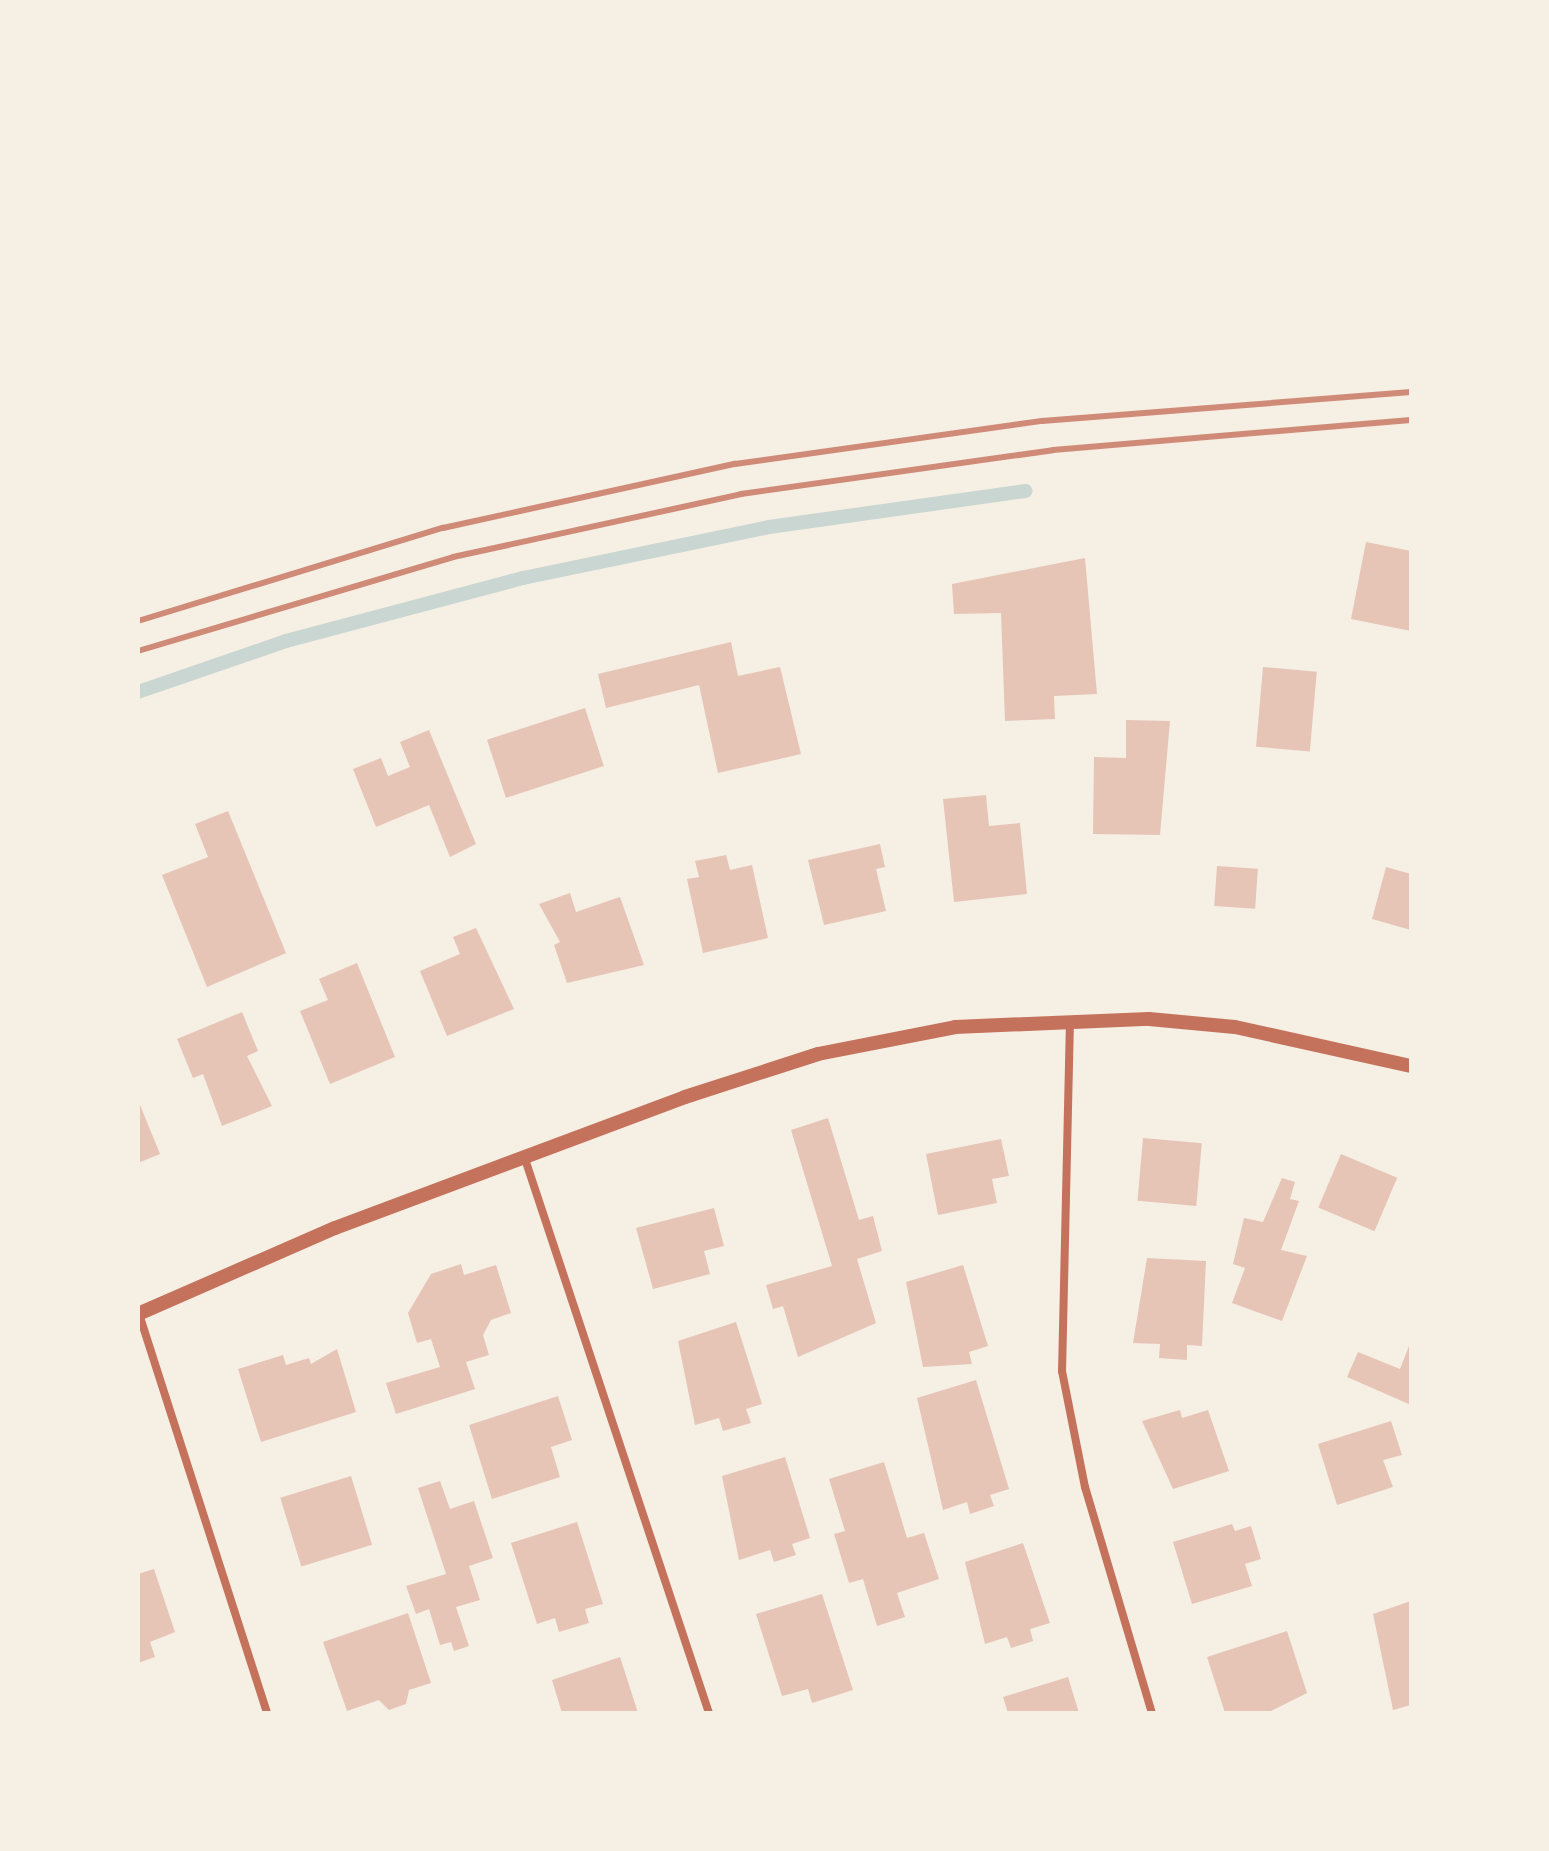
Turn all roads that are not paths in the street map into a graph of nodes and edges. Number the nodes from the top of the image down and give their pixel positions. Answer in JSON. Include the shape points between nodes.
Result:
{"nodes":[{"id":1,"x":1070,"y":1020,"type":"junction"},
{"id":2,"x":1411,"y":1066,"type":"edge"},
{"id":3,"x":524,"y":1156,"type":"junction"},
{"id":4,"x":138,"y":1314,"type":"edge"},
{"id":5,"x":267,"y":1713,"type":"edge"},
{"id":6,"x":709,"y":1713,"type":"edge"},
{"id":7,"x":1152,"y":1713,"type":"edge"}],
"edges":[{"from":1,"to":2,"type":"street","via":[[1235,1027]]},
{"from":1,"to":3,"type":"street","via":[[955,1027],[818,1054]]},
{"from":1,"to":7,"type":"street","via":[[1062,1371],[1077,1458]]},
{"from":3,"to":4,"type":"street"},
{"from":3,"to":6,"type":"street"},
{"from":4,"to":5,"type":"street"}]}
